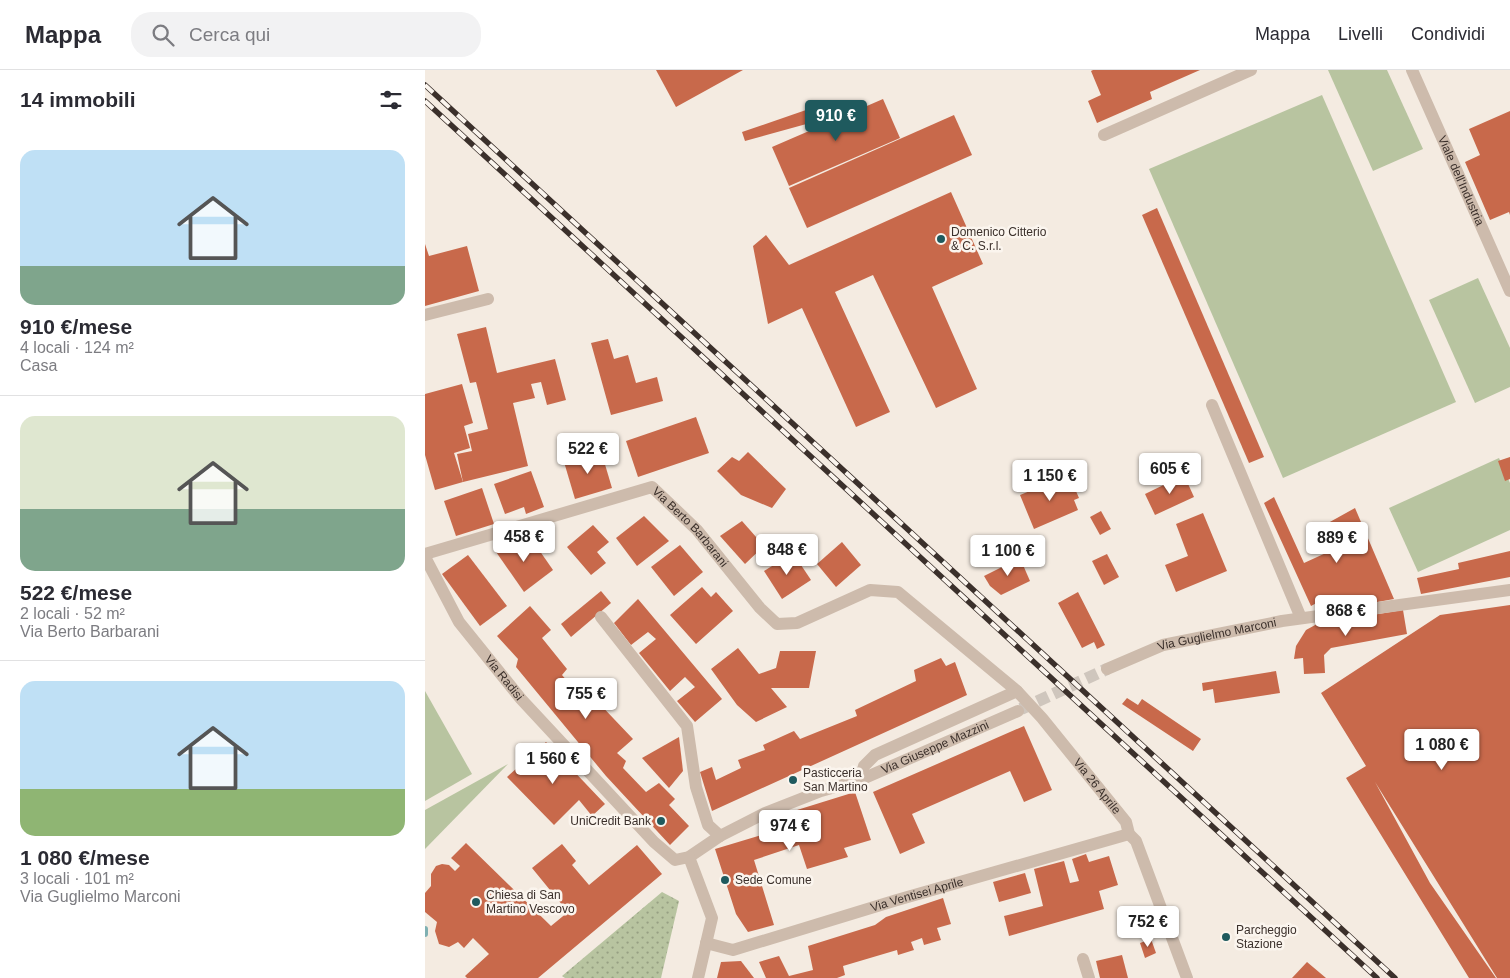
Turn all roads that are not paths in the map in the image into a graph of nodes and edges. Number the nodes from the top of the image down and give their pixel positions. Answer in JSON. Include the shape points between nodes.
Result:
{"nodes":[{"id":1,"x":1251,"y":70,"type":"edge"},
{"id":2,"x":1412,"y":70,"type":"edge"},
{"id":3,"x":1104,"y":135,"type":"dead end"},
{"id":4,"x":1510,"y":291,"type":"edge"},
{"id":5,"x":488,"y":299,"type":"dead end"},
{"id":6,"x":425,"y":315,"type":"edge"},
{"id":7,"x":1212,"y":405,"type":"dead end"},
{"id":8,"x":425,"y":556,"type":"edge"},
{"id":9,"x":1510,"y":590,"type":"edge"},
{"id":10,"x":601,"y":617,"type":"dead end"},
{"id":11,"x":1301,"y":618,"type":"junction"},
{"id":12,"x":1107,"y":669,"type":"tunnel mouth"},
{"id":13,"x":1017,"y":691,"type":"junction"},
{"id":14,"x":1017,"y":711,"type":"tunnel mouth"},
{"id":15,"x":859,"y":780,"type":"junction"},
{"id":16,"x":1129,"y":834,"type":"junction"},
{"id":17,"x":720,"y":836,"type":"junction"},
{"id":18,"x":689,"y":856,"type":"junction"},
{"id":19,"x":707,"y":943,"type":"junction"},
{"id":20,"x":1083,"y":959,"type":"dead end"},
{"id":21,"x":698,"y":978,"type":"edge"},
{"id":22,"x":1089,"y":978,"type":"edge"},
{"id":23,"x":1187,"y":978,"type":"edge"}],
"edges":[{"from":1,"to":3,"type":"street"},
{"from":2,"to":4,"type":"street","name":"Viale dell'Industria"},
{"from":5,"to":6,"type":"street"},
{"from":7,"to":11,"type":"street"},
{"from":8,"to":13,"type":"street","name":"Via Berto Barbarani","via":[[652,487],[697,530],[760,608],[777,624],[797,623],[870,590],[897,592]]},
{"from":8,"to":18,"type":"street","name":"Via Radisi","via":[[459,622],[521,699],[654,842],[675,860]]},
{"from":9,"to":11,"type":"street","name":"Via Guglielmo Marconi"},
{"from":10,"to":17,"type":"street","via":[[687,726],[696,787],[708,825]]},
{"from":11,"to":12,"type":"street","name":"Via Guglielmo Marconi","via":[[1163,645]]},
{"from":13,"to":15,"type":"street","via":[[875,755],[864,766]]},
{"from":13,"to":16,"type":"street","name":"Via 26 Aprile","via":[[1043,718],[1127,822]]},
{"from":14,"to":15,"type":"street","name":"Via Giuseppe Mazzini"},
{"from":15,"to":17,"type":"street","name":"Via Giuseppe Mazzini","via":[[821,791]]},
{"from":16,"to":19,"type":"street","name":"Via Ventisei Aprile","via":[[733,950]]},
{"from":16,"to":23,"type":"street","name":"Via 26 Aprile","via":[[1136,841]]},
{"from":17,"to":18,"type":"street","name":"Via Giuseppe Mazzini"},
{"from":18,"to":19,"type":"street","via":[[712,918]]},
{"from":19,"to":21,"type":"street"},
{"from":20,"to":22,"type":"street"}]}
